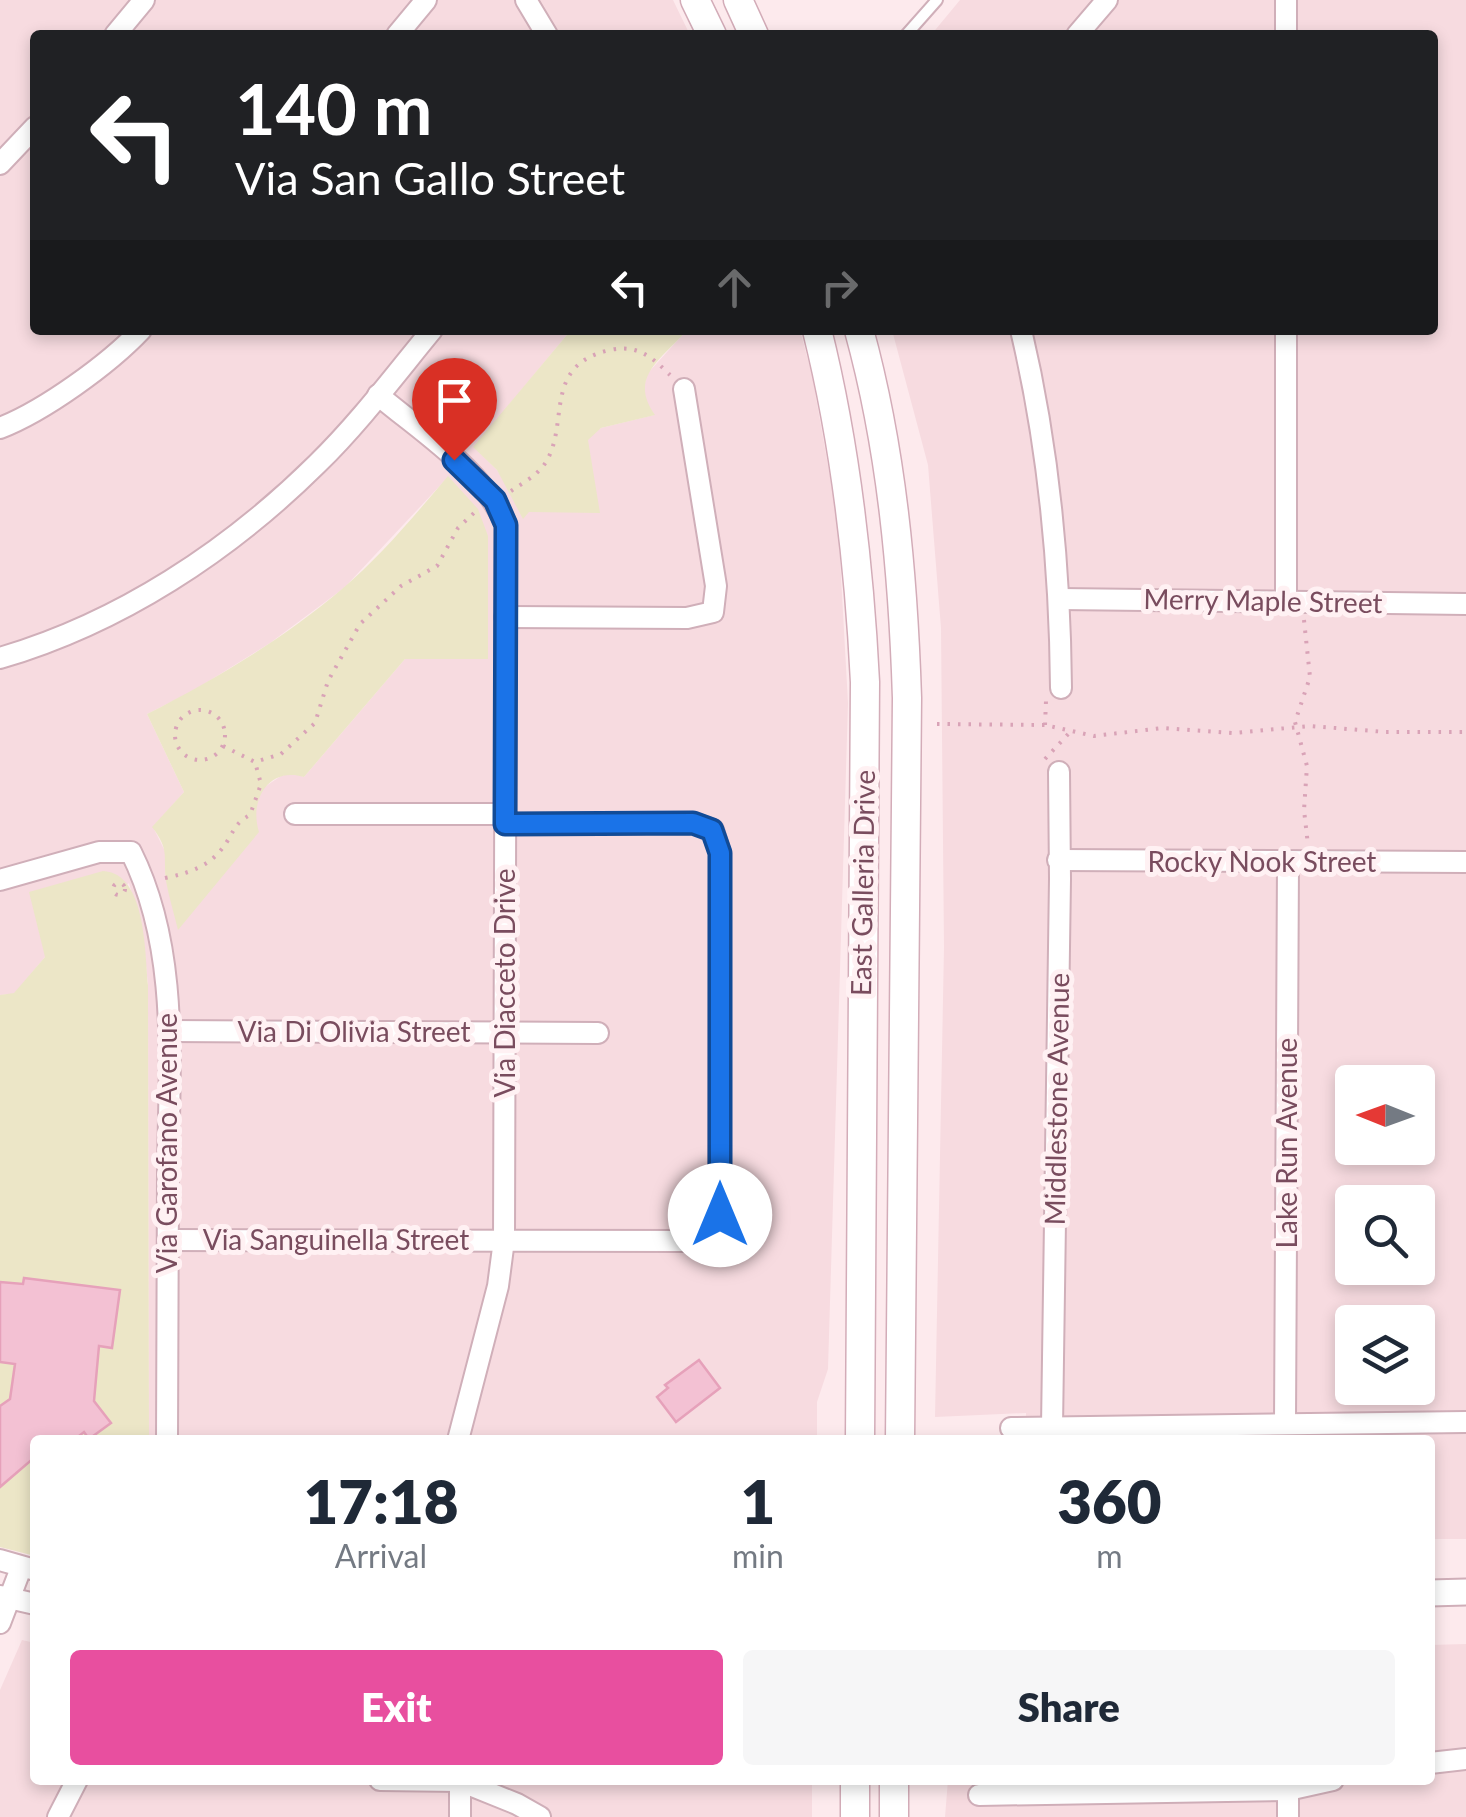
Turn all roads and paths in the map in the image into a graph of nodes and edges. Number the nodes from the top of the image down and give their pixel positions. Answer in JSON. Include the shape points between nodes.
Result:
{"nodes":[{"id":1,"x":144,"y":0,"type":"edge"},
{"id":2,"x":426,"y":0,"type":"edge"},
{"id":3,"x":526,"y":0,"type":"edge"},
{"id":4,"x":695,"y":0,"type":"edge"},
{"id":5,"x":738,"y":0,"type":"edge"},
{"id":6,"x":936,"y":0,"type":"edge"},
{"id":7,"x":1106,"y":0,"type":"edge"},
{"id":8,"x":1286,"y":0,"type":"edge"},
{"id":9,"x":119,"y":30,"type":"edge"},
{"id":10,"x":401,"y":30,"type":"edge"},
{"id":11,"x":544,"y":30,"type":"edge"},
{"id":12,"x":710,"y":30,"type":"edge"},
{"id":13,"x":752,"y":30,"type":"edge"},
{"id":14,"x":910,"y":30,"type":"edge"},
{"id":15,"x":1081,"y":30,"type":"edge"},
{"id":16,"x":1286,"y":30,"type":"edge"},
{"id":17,"x":30,"y":133,"type":"edge"},
{"id":18,"x":0,"y":164,"type":"edge"},
{"id":19,"x":136,"y":335,"type":"edge"},
{"id":20,"x":428,"y":335,"type":"edge"},
{"id":21,"x":819,"y":335,"type":"edge"},
{"id":22,"x":861,"y":335,"type":"edge"},
{"id":23,"x":1022,"y":335,"type":"edge"},
{"id":24,"x":1286,"y":335,"type":"edge"},
{"id":25,"x":684,"y":390,"type":"joint"},
{"id":26,"x":378,"y":395,"type":"junction"},
{"id":27,"x":0,"y":428,"type":"edge"},
{"id":28,"x":511,"y":491,"type":"dead end"},
{"id":29,"x":478,"y":508,"type":"dead end"},
{"id":30,"x":1060,"y":599,"type":"junction"},
{"id":31,"x":1286,"y":602,"type":"junction"},
{"id":32,"x":1466,"y":604,"type":"edge"},
{"id":33,"x":506,"y":617,"type":"junction"},
{"id":34,"x":1304,"y":620,"type":"dead end"},
{"id":35,"x":0,"y":658,"type":"edge"},
{"id":36,"x":1054,"y":692,"type":"joint"},
{"id":37,"x":936,"y":724,"type":"dead end"},
{"id":38,"x":1045,"y":725,"type":"junction"},
{"id":39,"x":1296,"y":727,"type":"junction"},
{"id":40,"x":1071,"y":731,"type":"junction"},
{"id":41,"x":1466,"y":732,"type":"edge"},
{"id":42,"x":223,"y":746,"type":"junction"},
{"id":43,"x":256,"y":762,"type":"junction"},
{"id":44,"x":1051,"y":770,"type":"joint"},
{"id":45,"x":295,"y":814,"type":"dead end"},
{"id":46,"x":505,"y":819,"type":"junction"},
{"id":47,"x":1308,"y":846,"type":"dead end"},
{"id":48,"x":1058,"y":860,"type":"junction"},
{"id":49,"x":1466,"y":862,"type":"edge"},
{"id":50,"x":1288,"y":863,"type":"junction"},
{"id":51,"x":166,"y":878,"type":"dead end"},
{"id":52,"x":0,"y":880,"type":"edge"},
{"id":53,"x":169,"y":1031,"type":"junction"},
{"id":54,"x":506,"y":1032,"type":"junction"},
{"id":55,"x":598,"y":1033,"type":"dead end"},
{"id":56,"x":168,"y":1240,"type":"junction"},
{"id":57,"x":504,"y":1240,"type":"junction"},
{"id":58,"x":1285,"y":1422,"type":"junction"},
{"id":59,"x":1466,"y":1422,"type":"edge"},
{"id":60,"x":1052,"y":1427,"type":"junction"},
{"id":61,"x":1011,"y":1428,"type":"dead end"},
{"id":62,"x":167,"y":1435,"type":"edge"},
{"id":63,"x":459,"y":1435,"type":"edge"},
{"id":64,"x":860,"y":1435,"type":"edge"},
{"id":65,"x":900,"y":1435,"type":"edge"},
{"id":66,"x":0,"y":1560,"type":"edge"},
{"id":67,"x":28,"y":1569,"type":"edge"},
{"id":68,"x":1466,"y":1592,"type":"edge"},
{"id":69,"x":1435,"y":1593,"type":"edge"},
{"id":70,"x":4,"y":1597,"type":"edge"},
{"id":71,"x":30,"y":1603,"type":"edge"},
{"id":72,"x":0,"y":1623,"type":"edge"},
{"id":73,"x":1466,"y":1759,"type":"edge"},
{"id":74,"x":1435,"y":1763,"type":"edge"},
{"id":75,"x":74,"y":1785,"type":"edge"},
{"id":76,"x":460,"y":1785,"type":"edge"},
{"id":77,"x":472,"y":1785,"type":"edge"},
{"id":78,"x":855,"y":1785,"type":"edge"},
{"id":79,"x":894,"y":1785,"type":"edge"},
{"id":80,"x":1310,"y":1785,"type":"edge"},
{"id":81,"x":1288,"y":1790,"type":"junction"},
{"id":82,"x":979,"y":1795,"type":"dead end"},
{"id":83,"x":1063,"y":1795,"type":"junction"},
{"id":84,"x":58,"y":1817,"type":"edge"},
{"id":85,"x":460,"y":1817,"type":"edge"},
{"id":86,"x":540,"y":1817,"type":"edge"},
{"id":87,"x":855,"y":1817,"type":"edge"},
{"id":88,"x":894,"y":1817,"type":"edge"},
{"id":89,"x":1063,"y":1817,"type":"edge"},
{"id":90,"x":1288,"y":1817,"type":"edge"}],
"edges":[{"from":1,"to":9,"type":"street"},
{"from":2,"to":10,"type":"street"},
{"from":3,"to":11,"type":"street"},
{"from":4,"to":12,"type":"main road"},
{"from":5,"to":13,"type":"main road"},
{"from":6,"to":14,"type":"lane"},
{"from":7,"to":15,"type":"street"},
{"from":8,"to":16,"type":"street"},
{"from":17,"to":18,"type":"street"},
{"from":19,"to":27,"type":"street","via":[[74,385]]},
{"from":20,"to":26,"type":"street"},
{"from":21,"to":64,"type":"main road","name":"East Galleria Drive","via":[[848,483],[866,682]]},
{"from":22,"to":65,"type":"main road","name":"East Galleria Drive","via":[[890,478],[905,628]]},
{"from":23,"to":30,"type":"street","via":[[1048,466]]},
{"from":24,"to":31,"type":"street"},
{"from":25,"to":28,"type":"path","via":[[634,350],[588,357],[565,386],[544,466]]},
{"from":25,"to":33,"type":"street","via":[[716,586],[713,612],[687,618]]},
{"from":26,"to":33,"type":"street","name":"Via Diacceto Drive","via":[[495,500],[506,525]]},
{"from":26,"to":35,"type":"street","via":[[320,462],[194,566],[103,619]]},
{"from":29,"to":43,"type":"path","via":[[437,566],[401,586],[360,624],[328,681],[315,723],[282,754]]},
{"from":30,"to":31,"type":"street","name":"Merry Maple Street"},
{"from":30,"to":36,"type":"street"},
{"from":31,"to":32,"type":"street","name":"Merry Maple Street"},
{"from":33,"to":46,"type":"street","name":"Via Diacceto Drive"},
{"from":34,"to":39,"type":"path","via":[[1310,677]]},
{"from":36,"to":38,"type":"path"},
{"from":37,"to":38,"type":"path"},
{"from":38,"to":40,"type":"path"},
{"from":39,"to":40,"type":"path","via":[[1094,736]]},
{"from":39,"to":41,"type":"path"},
{"from":39,"to":47,"type":"path","via":[[1307,766]]},
{"from":40,"to":44,"type":"path","via":[[1048,753]]},
{"from":42,"to":42,"type":"path","via":[[211,758],[186,757],[176,743],[176,726],[194,711],[210,712],[224,730]]},
{"from":42,"to":43,"type":"path"},
{"from":43,"to":51,"type":"path","via":[[261,784],[250,815],[203,868]]},
{"from":44,"to":48,"type":"street","name":"Middlestone Avenue"},
{"from":45,"to":46,"type":"street"},
{"from":46,"to":54,"type":"street","name":"Via Diacceto Drive"},
{"from":46,"to":57,"type":"street","name":"Via Sanguinella Street","via":[[693,823],[712,830],[720,853],[720,1215],[711,1237],[693,1242]]},
{"from":48,"to":50,"type":"street","name":"Rocky Nook Street"},
{"from":48,"to":60,"type":"street","name":"Middlestone Avenue"},
{"from":49,"to":50,"type":"street","name":"Rocky Nook Street"},
{"from":50,"to":58,"type":"street","name":"Lake Run Avenue"},
{"from":52,"to":53,"type":"street","name":"Via Garofano Avenue","via":[[99,852],[131,852],[161,937]]},
{"from":53,"to":54,"type":"street","name":"Via Di Olivia Street"},
{"from":53,"to":56,"type":"street","name":"Via Garofano Avenue"},
{"from":54,"to":55,"type":"street","name":"Via Di Olivia Street"},
{"from":54,"to":57,"type":"street","name":"Via Diacceto Drive"},
{"from":56,"to":57,"type":"street","name":"Via Sanguinella Street"},
{"from":56,"to":62,"type":"street","name":"Via Garofano Avenue"},
{"from":57,"to":63,"type":"street","name":"Via Diacceto Drive"},
{"from":58,"to":59,"type":"street"},
{"from":58,"to":60,"type":"street"},
{"from":60,"to":61,"type":"street"},
{"from":66,"to":67,"type":"street"},
{"from":67,"to":70,"type":"street"},
{"from":68,"to":69,"type":"street"},
{"from":70,"to":71,"type":"street"},
{"from":70,"to":72,"type":"street"},
{"from":73,"to":74,"type":"street"},
{"from":75,"to":84,"type":"street"},
{"from":76,"to":85,"type":"street"},
{"from":77,"to":86,"type":"street"},
{"from":78,"to":87,"type":"main road"},
{"from":79,"to":88,"type":"main road"},
{"from":80,"to":81,"type":"street"},
{"from":81,"to":83,"type":"street"},
{"from":81,"to":90,"type":"street"},
{"from":82,"to":83,"type":"street"},
{"from":83,"to":89,"type":"street"}]}
